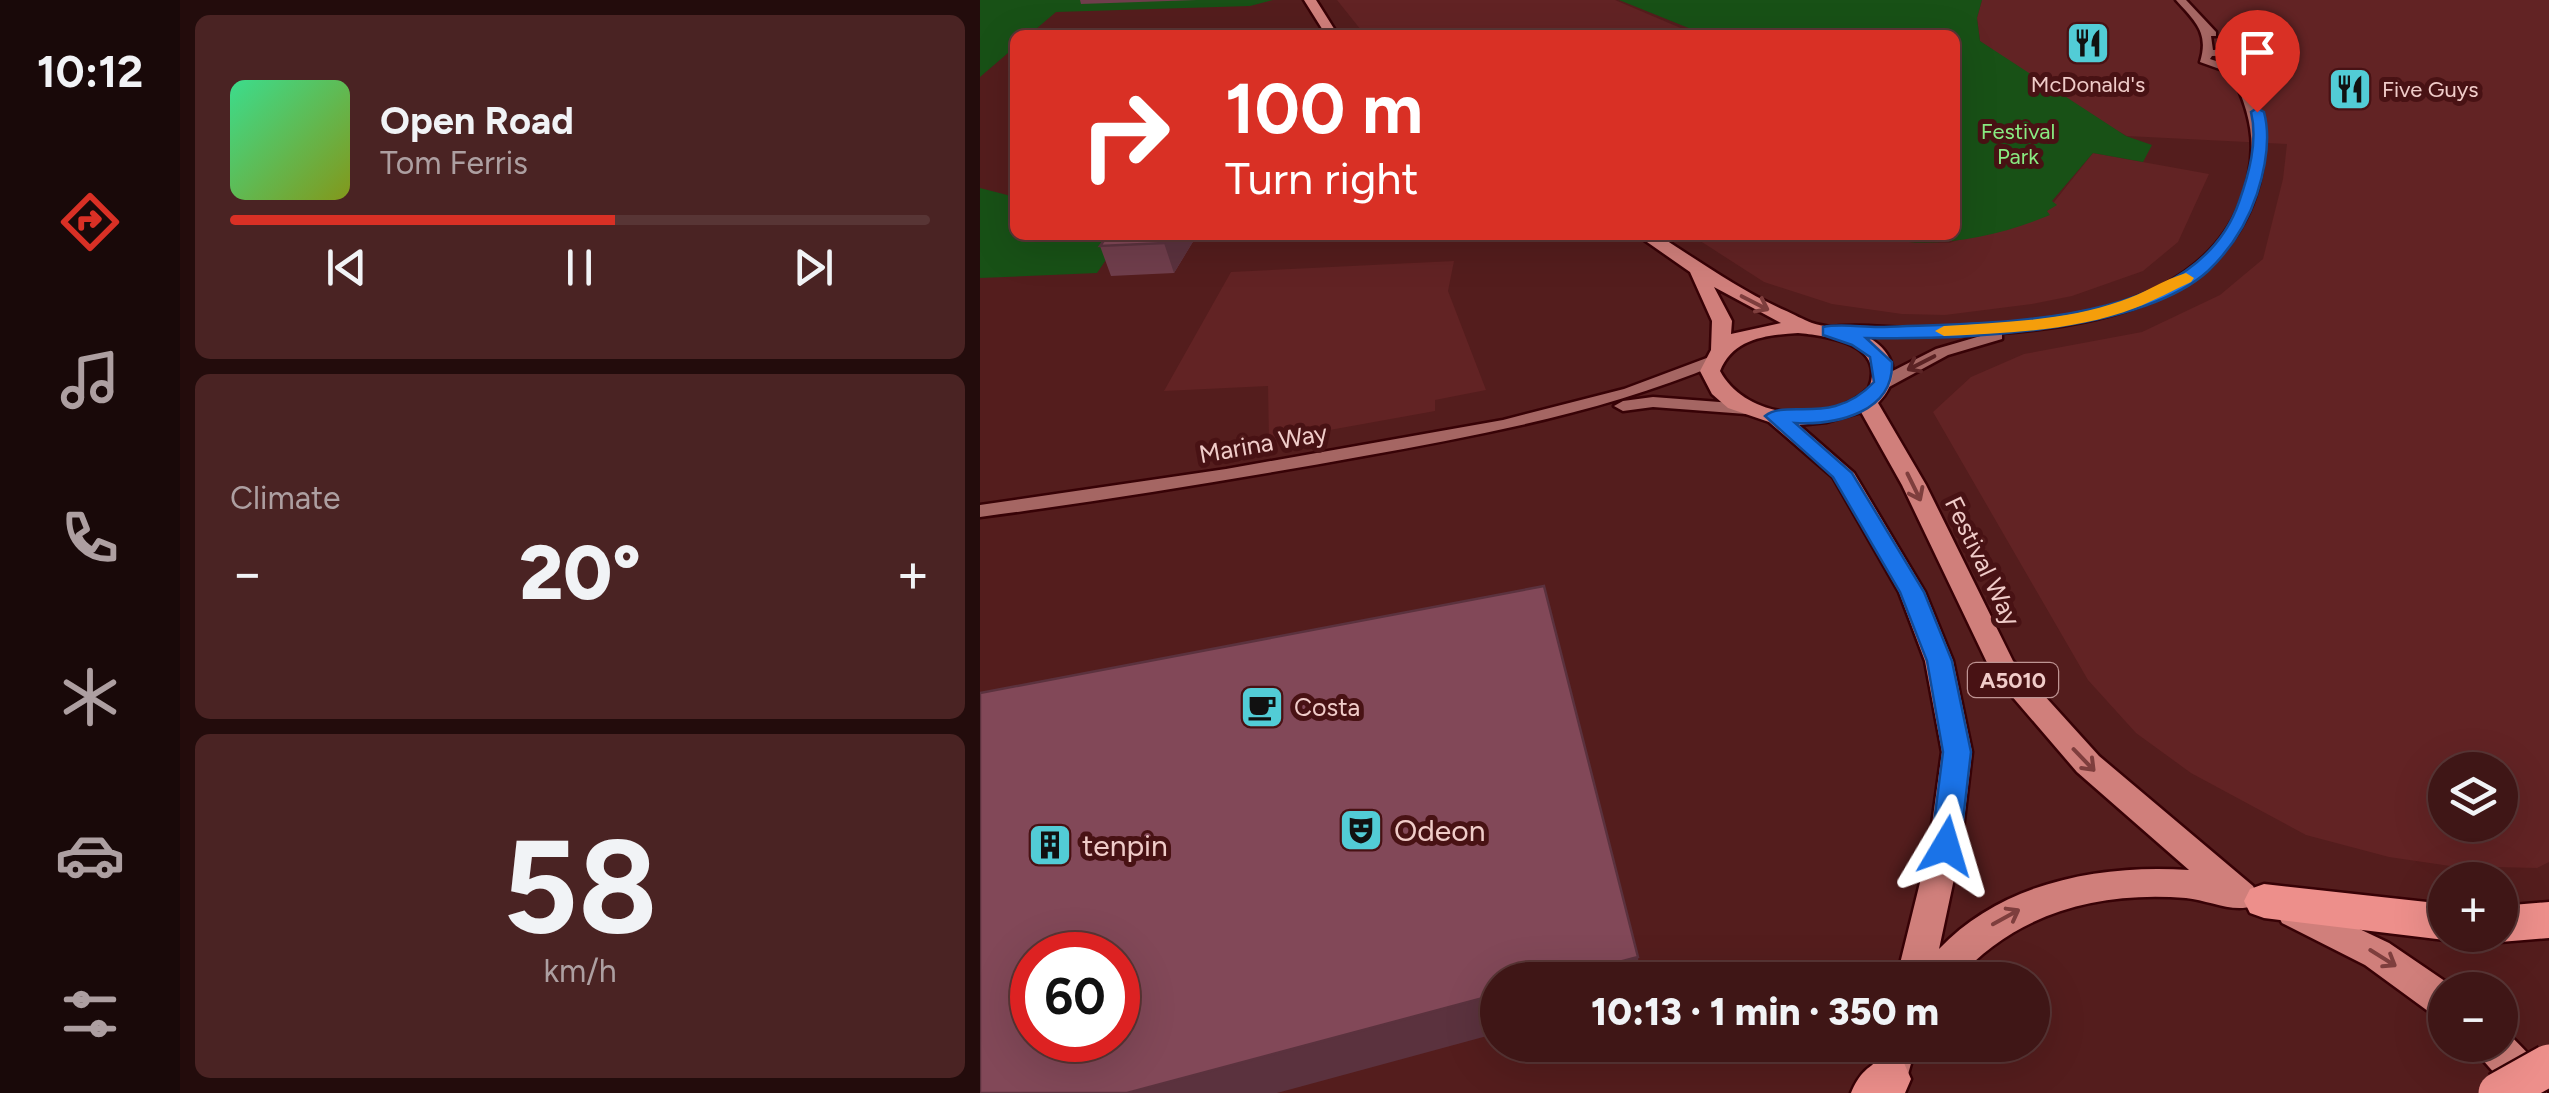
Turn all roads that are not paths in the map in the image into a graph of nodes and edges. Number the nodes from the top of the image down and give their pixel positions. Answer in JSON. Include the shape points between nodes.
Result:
{"nodes":[{"id":1,"x":1310,"y":0,"type":"edge"},
{"id":2,"x":2180,"y":0,"type":"edge"},
{"id":3,"x":2205,"y":29,"type":"junction"},
{"id":4,"x":1329,"y":30,"type":"edge"},
{"id":5,"x":2209,"y":53,"type":"junction"},
{"id":6,"x":2245,"y":53,"type":"junction"},
{"id":7,"x":2234,"y":70,"type":"junction"},
{"id":8,"x":1653,"y":240,"type":"edge"},
{"id":9,"x":1695,"y":270,"type":"junction"},
{"id":10,"x":2026,"y":326,"type":"junction"},
{"id":11,"x":1823,"y":330,"type":"junction"},
{"id":12,"x":1716,"y":356,"type":"junction"},
{"id":13,"x":1874,"y":392,"type":"junction"},
{"id":14,"x":1746,"y":409,"type":"junction"},
{"id":15,"x":1552,"y":415,"type":"junction"},
{"id":16,"x":1775,"y":416,"type":"junction"},
{"id":17,"x":980,"y":511,"type":"edge"},
{"id":18,"x":2252,"y":898,"type":"junction"},
{"id":19,"x":2428,"y":920,"type":"edge"},
{"id":20,"x":2549,"y":920,"type":"edge"},
{"id":21,"x":2518,"y":923,"type":"edge"},
{"id":22,"x":1918,"y":962,"type":"edge"},
{"id":23,"x":1949,"y":962,"type":"edge"},
{"id":24,"x":2428,"y":990,"type":"edge"},
{"id":25,"x":2509,"y":1062,"type":"edge"},
{"id":26,"x":2549,"y":1065,"type":"edge"},
{"id":27,"x":2499,"y":1093,"type":"edge"},
{"id":28,"x":2536,"y":1093,"type":"edge"}],
"edges":[{"from":1,"to":4,"type":"main road"},
{"from":2,"to":3,"type":"street"},
{"from":3,"to":5,"type":"street"},
{"from":3,"to":6,"type":"street"},
{"from":5,"to":6,"type":"street"},
{"from":5,"to":7,"type":"street","via":[[2209,64]]},
{"from":6,"to":7,"type":"street","via":[[2266,65]]},
{"from":7,"to":10,"type":"street","via":[[2260,123],[2253,186],[2223,246],[2172,287],[2128,305]]},
{"from":8,"to":9,"type":"main road","number":"A5010"},
{"from":9,"to":11,"type":"main road","number":"A5010","one_way":true},
{"from":9,"to":12,"type":"main road","number":"A5010","via":[[1722,322]]},
{"from":10,"to":11,"type":"street"},
{"from":10,"to":13,"type":"street","one_way":true,"via":[[1942,352]]},
{"from":11,"to":12,"type":"main road","number":"A5010","via":[[1770,329],[1746,335]]},
{"from":11,"to":13,"type":"main road","number":"A5010","via":[[1876,354],[1882,362]]},
{"from":12,"to":14,"type":"main road","number":"A5010","via":[[1710,370],[1714,386]]},
{"from":12,"to":15,"type":"street","name":"Marina Way","via":[[1620,398]]},
{"from":13,"to":16,"type":"main road","number":"A5010","via":[[1840,413]]},
{"from":13,"to":18,"type":"main road","name":"Festival Way","number":"A5010","one_way":true,"via":[[2002,666],[2100,776]]},
{"from":14,"to":15,"type":"street","name":"Marina Way","via":[[1653,402]]},
{"from":14,"to":16,"type":"main road","number":"A5010"},
{"from":15,"to":17,"type":"street","name":"Marina Way","via":[[1286,465]]},
{"from":16,"to":22,"type":"main road","number":"A5010","via":[[1842,473],[1912,592],[1939,661],[1957,752],[1946,846]]},
{"from":18,"to":19,"type":"highway"},
{"from":23,"to":18,"type":"main road","one_way":true,"via":[[1993,924],[2076,890],[2158,882]]},
{"from":18,"to":24,"type":"main road","one_way":true,"via":[[2331,928]]},
{"from":20,"to":21,"type":"highway"},
{"from":25,"to":28,"type":"main road"},
{"from":26,"to":27,"type":"highway","bridge":true}]}
